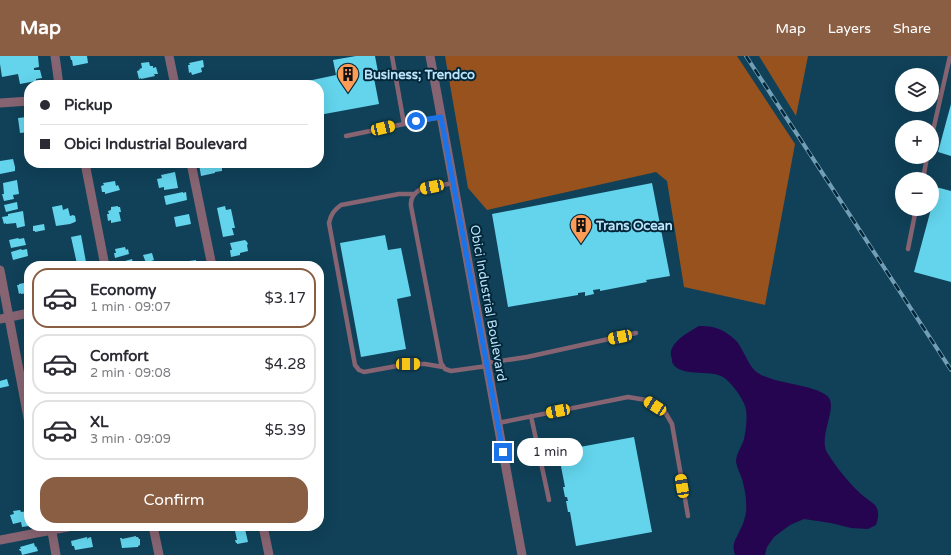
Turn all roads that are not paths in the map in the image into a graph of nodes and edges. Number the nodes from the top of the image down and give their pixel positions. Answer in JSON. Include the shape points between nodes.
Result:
{"nodes":[{"id":1,"x":54,"y":56,"type":"edge"},
{"id":2,"x":169,"y":56,"type":"edge"},
{"id":3,"x":392,"y":56,"type":"edge"},
{"id":4,"x":430,"y":56,"type":"edge"},
{"id":5,"x":950,"y":56,"type":"edge"},
{"id":6,"x":950,"y":63,"type":"edge"},
{"id":7,"x":58,"y":80,"type":"edge"},
{"id":8,"x":174,"y":80,"type":"edge"},
{"id":9,"x":24,"y":101,"type":"edge"},
{"id":10,"x":0,"y":103,"type":"edge"},
{"id":11,"x":441,"y":117,"type":"junction"},
{"id":12,"x":936,"y":120,"type":"edge"},
{"id":13,"x":404,"y":124,"type":"junction"},
{"id":14,"x":346,"y":136,"type":"dead end"},
{"id":15,"x":86,"y":168,"type":"edge"},
{"id":16,"x":192,"y":168,"type":"edge"},
{"id":17,"x":453,"y":183,"type":"junction"},
{"id":18,"x":414,"y":194,"type":"junction"},
{"id":19,"x":915,"y":216,"type":"edge"},
{"id":20,"x":908,"y":249,"type":"dead end"},
{"id":21,"x":104,"y":261,"type":"edge"},
{"id":22,"x":211,"y":261,"type":"edge"},
{"id":23,"x":0,"y":270,"type":"edge"},
{"id":24,"x":24,"y":314,"type":"edge"},
{"id":25,"x":5,"y":318,"type":"edge"},
{"id":26,"x":636,"y":333,"type":"dead end"},
{"id":27,"x":487,"y":365,"type":"junction"},
{"id":28,"x":443,"y":367,"type":"junction"},
{"id":29,"x":24,"y":401,"type":"edge"},
{"id":30,"x":531,"y":416,"type":"junction"},
{"id":31,"x":498,"y":423,"type":"junction"},
{"id":32,"x":548,"y":500,"type":"dead end"},
{"id":33,"x":688,"y":516,"type":"dead end"},
{"id":34,"x":38,"y":531,"type":"edge"},
{"id":35,"x":52,"y":531,"type":"edge"},
{"id":36,"x":154,"y":531,"type":"edge"},
{"id":37,"x":264,"y":531,"type":"edge"},
{"id":38,"x":0,"y":540,"type":"edge"},
{"id":39,"x":56,"y":555,"type":"edge"},
{"id":40,"x":159,"y":555,"type":"edge"},
{"id":41,"x":269,"y":555,"type":"edge"},
{"id":42,"x":522,"y":555,"type":"edge"}],
"edges":[{"from":1,"to":7,"type":"street"},
{"from":2,"to":8,"type":"street"},
{"from":3,"to":13,"type":"lane"},
{"from":4,"to":11,"type":"street","name":"Obici Industrial Boulevard"},
{"from":5,"to":6,"type":"lane"},
{"from":6,"to":12,"type":"lane"},
{"from":9,"to":10,"type":"street"},
{"from":11,"to":13,"type":"lane"},
{"from":11,"to":17,"type":"street","name":"Obici Industrial Boulevard"},
{"from":13,"to":14,"type":"lane"},
{"from":15,"to":21,"type":"street"},
{"from":16,"to":22,"type":"street"},
{"from":17,"to":18,"type":"lane","via":[[421,189]]},
{"from":17,"to":27,"type":"street","name":"Obici Industrial Boulevard"},
{"from":18,"to":28,"type":"lane","via":[[411,206]]},
{"from":18,"to":28,"type":"lane","via":[[399,194],[341,205],[331,215],[329,223],[355,365],[364,372],[408,364]]},
{"from":19,"to":20,"type":"lane"},
{"from":23,"to":25,"type":"street"},
{"from":24,"to":25,"type":"street"},
{"from":25,"to":29,"type":"street"},
{"from":26,"to":27,"type":"lane"},
{"from":27,"to":28,"type":"lane","via":[[451,371]]},
{"from":27,"to":31,"type":"street","name":"Obici Industrial Boulevard"},
{"from":30,"to":31,"type":"lane"},
{"from":30,"to":32,"type":"lane"},
{"from":30,"to":33,"type":"lane","via":[[628,397],[646,400],[665,412],[672,424]]},
{"from":31,"to":42,"type":"street","name":"Obici Industrial Boulevard"},
{"from":34,"to":38,"type":"street"},
{"from":35,"to":39,"type":"street"},
{"from":36,"to":40,"type":"street"},
{"from":37,"to":41,"type":"street"}]}
